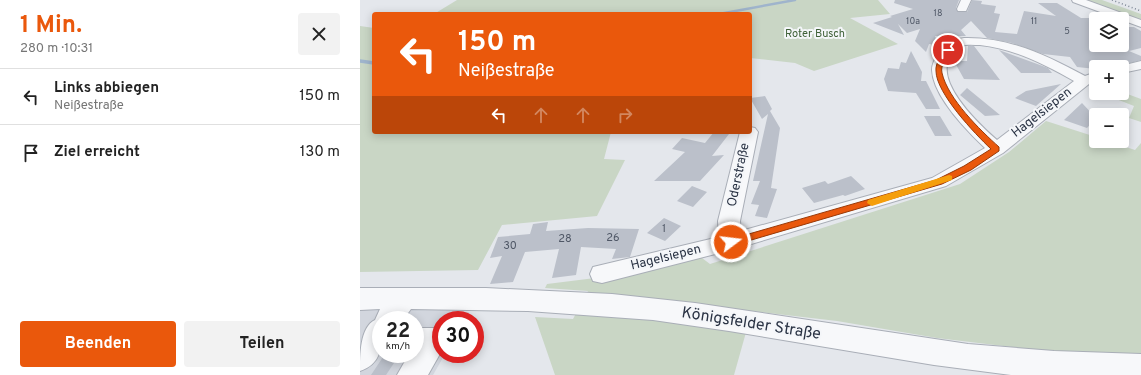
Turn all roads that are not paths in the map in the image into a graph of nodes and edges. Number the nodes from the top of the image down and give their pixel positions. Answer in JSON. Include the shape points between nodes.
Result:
{"nodes":[{"id":1,"x":1077,"y":0,"type":"edge"},
{"id":2,"x":1141,"y":24,"type":"edge"},
{"id":3,"x":1141,"y":65,"type":"edge"},
{"id":4,"x":1129,"y":68,"type":"edge"},
{"id":5,"x":1089,"y":78,"type":"edge"},
{"id":6,"x":1089,"y":79,"type":"edge"},
{"id":7,"x":749,"y":134,"type":"edge"},
{"id":8,"x":996,"y":149,"type":"junction"},
{"id":9,"x":731,"y":242,"type":"junction"},
{"id":10,"x":602,"y":274,"type":"dead end"},
{"id":11,"x":360,"y":298,"type":"edge"},
{"id":12,"x":404,"y":298,"type":"junction"},
{"id":13,"x":395,"y":311,"type":"edge"},
{"id":14,"x":424,"y":340,"type":"edge"},
{"id":15,"x":424,"y":356,"type":"edge"},
{"id":16,"x":420,"y":363,"type":"edge"},
{"id":17,"x":1141,"y":368,"type":"edge"},
{"id":18,"x":412,"y":375,"type":"edge"}],
"edges":[{"from":1,"to":2,"type":"street"},
{"from":3,"to":4,"type":"street"},
{"from":5,"to":8,"type":"street","via":[[1022,50],[975,41],[956,43],[952,46],[940,65],[939,72],[945,87],[977,132]]},
{"from":6,"to":8,"type":"street","name":"Hagelsiepen"},
{"from":7,"to":9,"type":"street","name":"Oderstraße","via":[[729,221]]},
{"from":8,"to":9,"type":"street","name":"Hagelsiepen","via":[[968,168],[939,182]]},
{"from":9,"to":10,"type":"street","name":"Hagelsiepen"},
{"from":11,"to":12,"type":"street","name":"Königsfelder Straße"},
{"from":12,"to":13,"type":"street"},
{"from":12,"to":17,"type":"street","name":"Königsfelder Straße","via":[[530,300],[630,307],[748,322],[967,357],[1075,367]]},
{"from":14,"to":15,"type":"street","via":[[434,340]]},
{"from":16,"to":18,"type":"street"}]}
